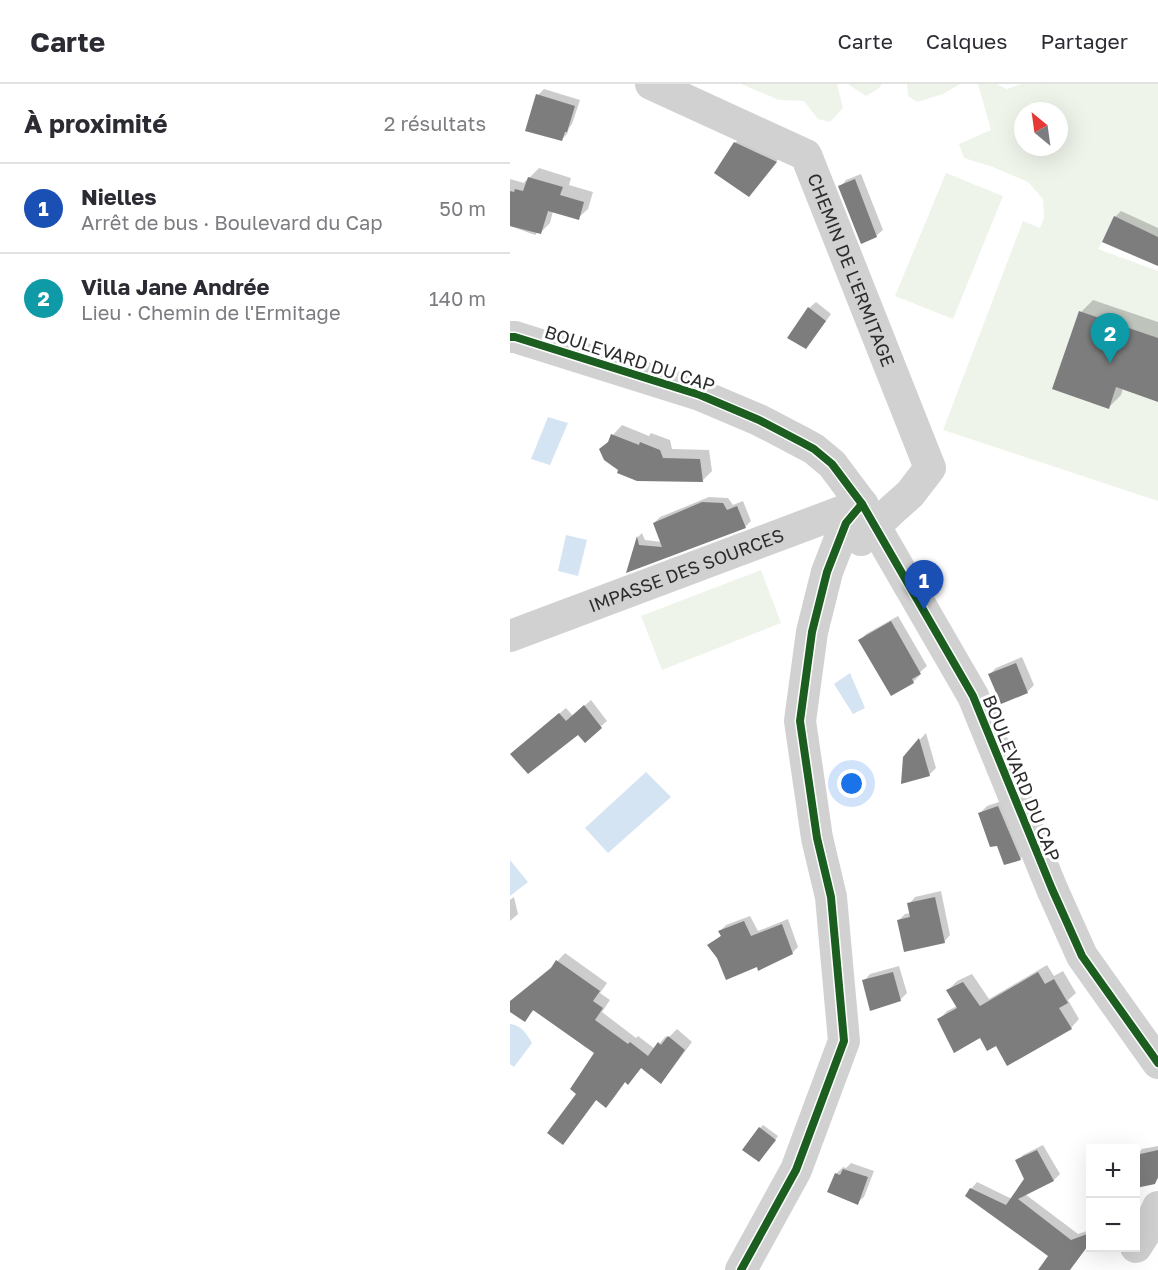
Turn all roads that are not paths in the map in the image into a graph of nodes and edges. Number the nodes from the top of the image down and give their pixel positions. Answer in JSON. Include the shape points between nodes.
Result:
{"nodes":[{"id":1,"x":651,"y":84,"type":"edge"},
{"id":2,"x":510,"y":337,"type":"edge"},
{"id":3,"x":869,"y":515,"type":"junction"},
{"id":4,"x":510,"y":636,"type":"edge"},
{"id":5,"x":1158,"y":1063,"type":"edge"},
{"id":6,"x":1158,"y":1207,"type":"edge"},
{"id":7,"x":1140,"y":1239,"type":"edge"},
{"id":8,"x":1132,"y":1252,"type":"edge"},
{"id":9,"x":741,"y":1270,"type":"edge"},
{"id":10,"x":1120,"y":1270,"type":"edge"}],
"edges":[{"from":1,"to":3,"type":"street","name":"CHEMIN DE L'ERMITAGE","via":[[806,155],[930,468],[910,494]]},
{"from":2,"to":3,"type":"street","name":"BOULEVARD DU CAP","via":[[700,395],[759,420],[813,449],[832,464]]},
{"from":3,"to":4,"type":"street","name":"IMPASSE DES SOURCES"},
{"from":3,"to":5,"type":"street","name":"BOULEVARD DU CAP","via":[[973,696],[1082,956]]},
{"from":3,"to":9,"type":"street","via":[[846,523],[827,572],[812,632],[800,722],[817,838],[831,897],[844,1041],[796,1170]]},
{"from":6,"to":7,"type":"street"},
{"from":8,"to":10,"type":"street"}]}
